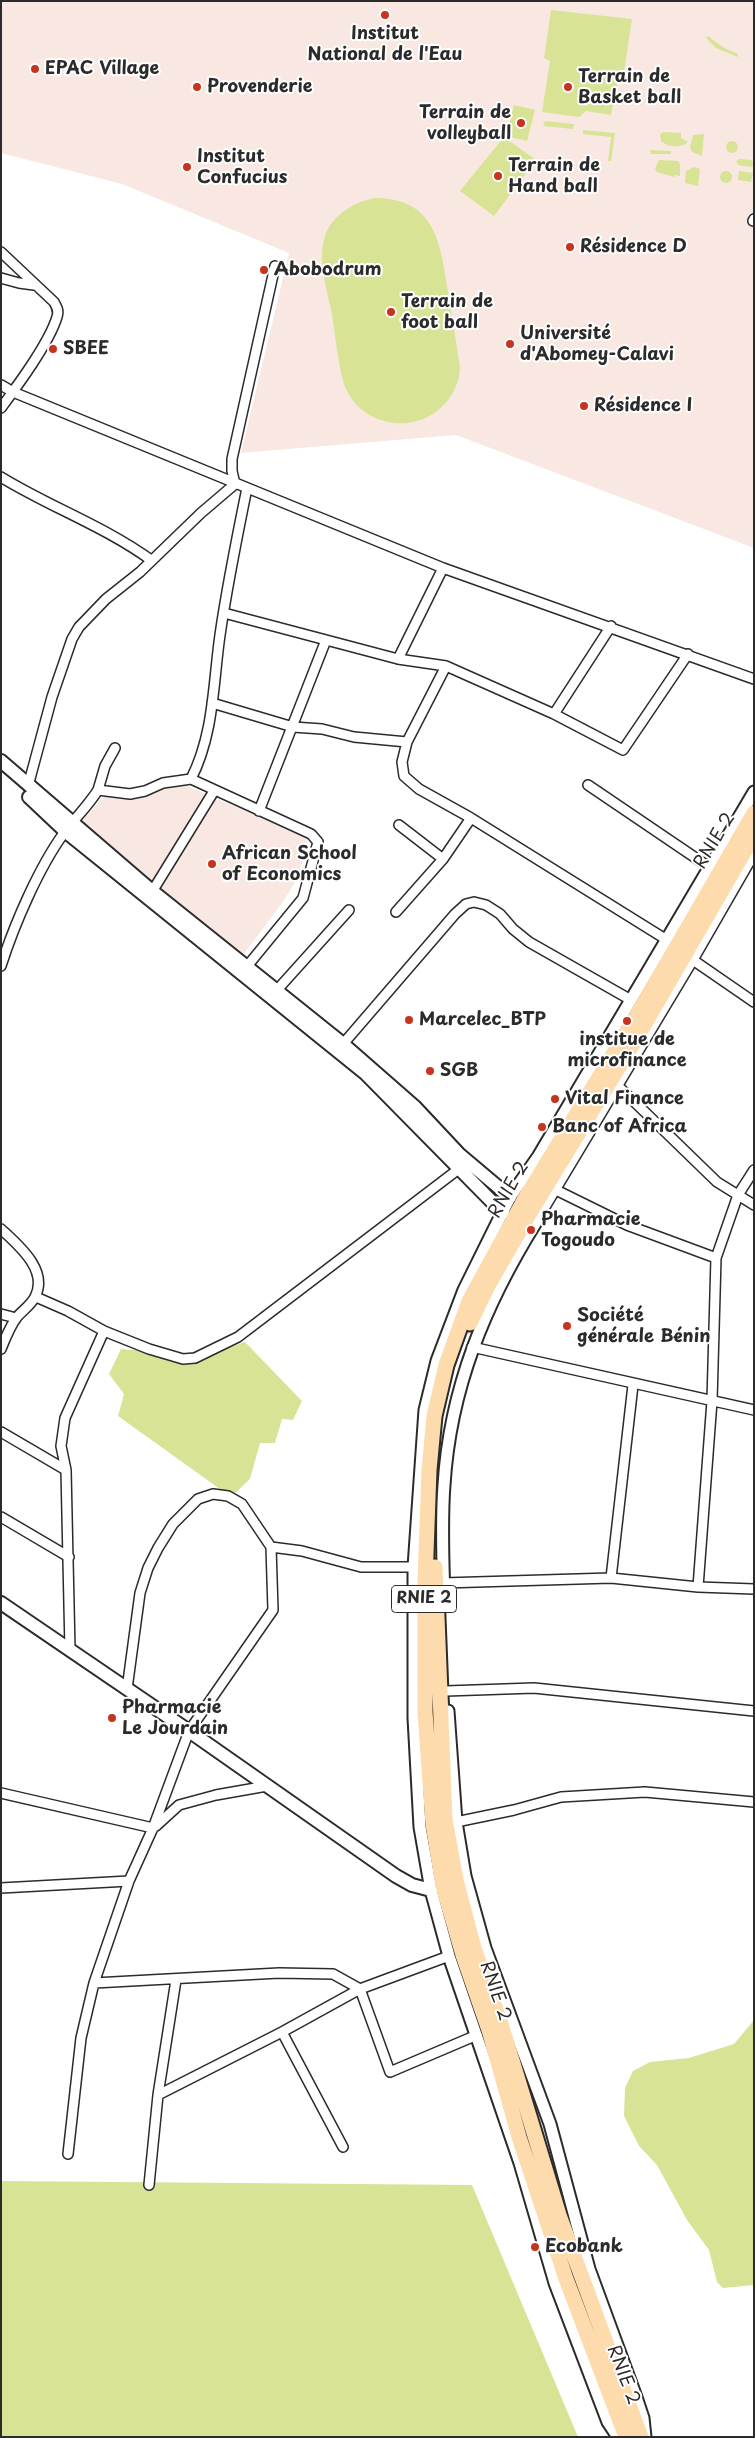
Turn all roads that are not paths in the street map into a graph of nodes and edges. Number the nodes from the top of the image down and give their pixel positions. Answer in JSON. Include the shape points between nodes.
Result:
{"nodes":[{"id":1,"x":1,"y":252,"type":"edge"},
{"id":2,"x":276,"y":266,"type":"dead end"},
{"id":3,"x":1,"y":278,"type":"edge"},
{"id":4,"x":34,"y":285,"type":"junction"},
{"id":5,"x":1,"y":385,"type":"edge"},
{"id":6,"x":13,"y":392,"type":"junction"},
{"id":7,"x":1,"y":408,"type":"edge"},
{"id":8,"x":1,"y":477,"type":"edge"},
{"id":9,"x":235,"y":484,"type":"junction"},
{"id":10,"x":247,"y":488,"type":"junction"},
{"id":11,"x":150,"y":560,"type":"junction"},
{"id":12,"x":443,"y":568,"type":"junction"},
{"id":13,"x":224,"y":613,"type":"junction"},
{"id":14,"x":611,"y":626,"type":"junction"},
{"id":15,"x":326,"y":640,"type":"junction"},
{"id":16,"x":688,"y":654,"type":"junction"},
{"id":17,"x":398,"y":659,"type":"junction"},
{"id":18,"x":446,"y":666,"type":"junction"},
{"id":19,"x":754,"y":679,"type":"edge"},
{"id":20,"x":212,"y":703,"type":"junction"},
{"id":21,"x":554,"y":714,"type":"junction"},
{"id":22,"x":293,"y":727,"type":"junction"},
{"id":23,"x":407,"y":742,"type":"junction"},
{"id":24,"x":114,"y":748,"type":"dead end"},
{"id":25,"x":1,"y":761,"type":"edge"},
{"id":26,"x":1,"y":772,"type":"edge"},
{"id":27,"x":191,"y":779,"type":"junction"},
{"id":28,"x":588,"y":785,"type":"dead end"},
{"id":29,"x":28,"y":786,"type":"junction"},
{"id":30,"x":98,"y":790,"type":"junction"},
{"id":31,"x":214,"y":791,"type":"junction"},
{"id":32,"x":754,"y":792,"type":"edge"},
{"id":33,"x":259,"y":811,"type":"junction"},
{"id":34,"x":754,"y":813,"type":"edge"},
{"id":35,"x":472,"y":818,"type":"junction"},
{"id":36,"x":399,"y":825,"type":"dead end"},
{"id":37,"x":69,"y":828,"type":"junction"},
{"id":38,"x":754,"y":835,"type":"edge"},
{"id":39,"x":754,"y":854,"type":"edge"},
{"id":40,"x":443,"y":859,"type":"junction"},
{"id":41,"x":709,"y":866,"type":"junction"},
{"id":42,"x":150,"y":895,"type":"junction"},
{"id":43,"x":348,"y":910,"type":"dead end"},
{"id":44,"x":396,"y":912,"type":"dead end"},
{"id":45,"x":667,"y":940,"type":"junction"},
{"id":46,"x":693,"y":960,"type":"junction"},
{"id":47,"x":2,"y":963,"type":"edge"},
{"id":48,"x":244,"y":970,"type":"junction"},
{"id":49,"x":277,"y":990,"type":"junction"},
{"id":50,"x":631,"y":1000,"type":"junction"},
{"id":51,"x":754,"y":1002,"type":"edge"},
{"id":52,"x":343,"y":1044,"type":"junction"},
{"id":53,"x":617,"y":1085,"type":"junction"},
{"id":54,"x":460,"y":1168,"type":"junction"},
{"id":55,"x":754,"y":1170,"type":"edge"},
{"id":56,"x":556,"y":1190,"type":"junction"},
{"id":57,"x":738,"y":1195,"type":"junction"},
{"id":58,"x":528,"y":1203,"type":"junction"},
{"id":59,"x":754,"y":1205,"type":"edge"},
{"id":60,"x":520,"y":1218,"type":"junction"},
{"id":61,"x":1,"y":1229,"type":"edge"},
{"id":62,"x":716,"y":1258,"type":"junction"},
{"id":63,"x":36,"y":1297,"type":"junction"},
{"id":64,"x":1,"y":1314,"type":"edge"},
{"id":65,"x":16,"y":1318,"type":"junction"},
{"id":66,"x":104,"y":1331,"type":"junction"},
{"id":67,"x":472,"y":1347,"type":"junction"},
{"id":68,"x":1,"y":1349,"type":"edge"},
{"id":69,"x":633,"y":1384,"type":"junction"},
{"id":70,"x":712,"y":1401,"type":"junction"},
{"id":71,"x":754,"y":1410,"type":"edge"},
{"id":72,"x":1,"y":1432,"type":"edge"},
{"id":73,"x":66,"y":1470,"type":"junction"},
{"id":74,"x":1,"y":1517,"type":"edge"},
{"id":75,"x":271,"y":1547,"type":"junction"},
{"id":76,"x":69,"y":1557,"type":"junction"},
{"id":77,"x":414,"y":1567,"type":"junction"},
{"id":78,"x":611,"y":1578,"type":"junction"},
{"id":79,"x":443,"y":1583,"type":"junction"},
{"id":80,"x":698,"y":1587,"type":"junction"},
{"id":81,"x":754,"y":1590,"type":"edge"},
{"id":82,"x":1,"y":1603,"type":"edge"},
{"id":83,"x":70,"y":1650,"type":"junction"},
{"id":84,"x":127,"y":1689,"type":"junction"},
{"id":85,"x":446,"y":1692,"type":"junction"},
{"id":86,"x":754,"y":1711,"type":"edge"},
{"id":87,"x":189,"y":1731,"type":"junction"},
{"id":88,"x":267,"y":1786,"type":"junction"},
{"id":89,"x":1,"y":1793,"type":"edge"},
{"id":90,"x":754,"y":1802,"type":"edge"},
{"id":91,"x":456,"y":1822,"type":"junction"},
{"id":92,"x":154,"y":1828,"type":"junction"},
{"id":93,"x":130,"y":1881,"type":"junction"},
{"id":94,"x":443,"y":1885,"type":"junction"},
{"id":95,"x":3,"y":1889,"type":"edge"},
{"id":96,"x":1,"y":1899,"type":"edge"},
{"id":97,"x":450,"y":1956,"type":"junction"},
{"id":98,"x":176,"y":1980,"type":"junction"},
{"id":99,"x":94,"y":1983,"type":"junction"},
{"id":100,"x":360,"y":1989,"type":"junction"},
{"id":101,"x":282,"y":2032,"type":"junction"},
{"id":102,"x":477,"y":2035,"type":"junction"},
{"id":103,"x":158,"y":2095,"type":"junction"},
{"id":104,"x":343,"y":2147,"type":"dead end"},
{"id":105,"x":68,"y":2154,"type":"dead end"},
{"id":106,"x":149,"y":2185,"type":"dead end"},
{"id":107,"x":618,"y":2437,"type":"edge"},
{"id":108,"x":626,"y":2437,"type":"edge"},
{"id":109,"x":643,"y":2437,"type":"edge"}],
"edges":[{"from":1,"to":4,"type":"street"},
{"from":2,"to":9,"type":"street","via":[[232,459]]},
{"from":3,"to":4,"type":"street"},
{"from":4,"to":6,"type":"street","via":[[54,302],[58,316]]},
{"from":5,"to":6,"type":"street"},
{"from":6,"to":7,"type":"street"},
{"from":6,"to":9,"type":"street"},
{"from":8,"to":11,"type":"street","via":[[40,500],[100,527]]},
{"from":9,"to":10,"type":"street"},
{"from":9,"to":11,"type":"street"},
{"from":10,"to":12,"type":"street"},
{"from":10,"to":13,"type":"street"},
{"from":11,"to":29,"type":"street","via":[[93,611],[72,639],[52,697]]},
{"from":12,"to":14,"type":"street"},
{"from":12,"to":17,"type":"street"},
{"from":13,"to":15,"type":"street"},
{"from":13,"to":20,"type":"street"},
{"from":14,"to":16,"type":"street"},
{"from":14,"to":21,"type":"street"},
{"from":15,"to":17,"type":"street"},
{"from":15,"to":22,"type":"street"},
{"from":16,"to":19,"type":"street"},
{"from":16,"to":21,"type":"street","via":[[623,750]]},
{"from":17,"to":18,"type":"street"},
{"from":18,"to":21,"type":"street"},
{"from":18,"to":23,"type":"street"},
{"from":20,"to":22,"type":"street"},
{"from":20,"to":27,"type":"street","via":[[209,732]]},
{"from":22,"to":23,"type":"street"},
{"from":22,"to":33,"type":"street"},
{"from":23,"to":35,"type":"street","via":[[402,762],[404,776],[419,789]]},
{"from":24,"to":30,"type":"street"},
{"from":25,"to":29,"type":"main road"},
{"from":26,"to":37,"type":"main road"},
{"from":27,"to":30,"type":"street","via":[[172,780],[130,794]]},
{"from":27,"to":31,"type":"street"},
{"from":28,"to":41,"type":"street"},
{"from":29,"to":37,"type":"main road"},
{"from":30,"to":37,"type":"street"},
{"from":31,"to":33,"type":"street"},
{"from":31,"to":42,"type":"street"},
{"from":32,"to":41,"type":"street"},
{"from":33,"to":48,"type":"street","via":[[311,834],[318,842],[303,898]]},
{"from":34,"to":58,"type":"highway","name":"RNIE 2","number":"RNIE 2"},
{"from":35,"to":40,"type":"street"},
{"from":35,"to":45,"type":"street"},
{"from":36,"to":40,"type":"street"},
{"from":37,"to":42,"type":"main road"},
{"from":37,"to":47,"type":"street","via":[[32,891]]},
{"from":38,"to":58,"type":"highway","name":"RNIE 2","number":"RNIE 2","via":[[630,1050]]},
{"from":39,"to":46,"type":"street"},
{"from":40,"to":44,"type":"street"},
{"from":41,"to":45,"type":"street"},
{"from":42,"to":48,"type":"main road"},
{"from":43,"to":49,"type":"street"},
{"from":45,"to":50,"type":"street"},
{"from":46,"to":51,"type":"street"},
{"from":46,"to":53,"type":"street"},
{"from":48,"to":49,"type":"main road"},
{"from":48,"to":54,"type":"main road","via":[[365,1073]]},
{"from":49,"to":52,"type":"main road"},
{"from":50,"to":52,"type":"street","via":[[530,942],[500,914],[474,902],[466,904],[455,914]]},
{"from":50,"to":58,"type":"street","via":[[538,1158]]},
{"from":52,"to":58,"type":"main road","via":[[415,1107],[459,1154]]},
{"from":53,"to":56,"type":"street"},
{"from":53,"to":57,"type":"street","via":[[717,1182]]},
{"from":54,"to":60,"type":"main road"},
{"from":54,"to":66,"type":"street","via":[[238,1337],[214,1350],[184,1359]]},
{"from":55,"to":57,"type":"street"},
{"from":56,"to":58,"type":"street"},
{"from":56,"to":62,"type":"street","via":[[627,1225]]},
{"from":57,"to":59,"type":"street"},
{"from":57,"to":62,"type":"street"},
{"from":58,"to":60,"type":"highway","name":"RNIE 2","number":"RNIE 2"},
{"from":58,"to":60,"type":"street"},
{"from":60,"to":67,"type":"street"},
{"from":60,"to":77,"type":"street","via":[[464,1290],[437,1361],[425,1410]]},
{"from":60,"to":94,"type":"highway","name":"RNIE 2","number":"RNIE 2","via":[[469,1301],[446,1365],[434,1416],[429,1470],[423,1658],[433,1824]]},
{"from":61,"to":63,"type":"street","via":[[29,1255],[36,1269]]},
{"from":62,"to":70,"type":"street"},
{"from":63,"to":65,"type":"street"},
{"from":63,"to":66,"type":"street"},
{"from":64,"to":65,"type":"street"},
{"from":65,"to":68,"type":"street"},
{"from":66,"to":73,"type":"street","via":[[65,1418],[61,1446]]},
{"from":67,"to":69,"type":"street"},
{"from":67,"to":79,"type":"street","via":[[452,1422],[444,1485]]},
{"from":69,"to":70,"type":"street"},
{"from":69,"to":78,"type":"street"},
{"from":70,"to":71,"type":"street"},
{"from":70,"to":80,"type":"street"},
{"from":72,"to":73,"type":"street"},
{"from":73,"to":76,"type":"street"},
{"from":74,"to":76,"type":"street"},
{"from":75,"to":77,"type":"street","via":[[302,1551],[361,1567]]},
{"from":75,"to":84,"type":"street","via":[[242,1504],[228,1496],[213,1494],[198,1499],[173,1524],[148,1568],[140,1593]]},
{"from":75,"to":87,"type":"street","via":[[273,1610]]},
{"from":76,"to":83,"type":"street"},
{"from":77,"to":94,"type":"street","via":[[414,1718],[420,1826]]},
{"from":78,"to":79,"type":"street"},
{"from":78,"to":80,"type":"street"},
{"from":79,"to":85,"type":"street"},
{"from":80,"to":81,"type":"street"},
{"from":82,"to":83,"type":"main road"},
{"from":83,"to":84,"type":"main road"},
{"from":84,"to":87,"type":"main road"},
{"from":85,"to":86,"type":"street","via":[[534,1688]]},
{"from":85,"to":91,"type":"street"},
{"from":87,"to":88,"type":"main road"},
{"from":87,"to":92,"type":"street"},
{"from":88,"to":92,"type":"street","via":[[216,1794],[179,1805]]},
{"from":88,"to":94,"type":"main road","via":[[412,1885]]},
{"from":89,"to":92,"type":"street"},
{"from":90,"to":91,"type":"street","via":[[645,1792],[561,1796]]},
{"from":91,"to":109,"type":"street","via":[[465,1876],[485,1948],[550,2124],[589,2270],[643,2418]]},
{"from":92,"to":93,"type":"street"},
{"from":93,"to":95,"type":"street"},
{"from":93,"to":99,"type":"street"},
{"from":94,"to":97,"type":"street"},
{"from":94,"to":108,"type":"highway","name":"RNIE 2","number":"RNIE 2","via":[[519,2137],[566,2279]]},
{"from":94,"to":109,"type":"highway","name":"RNIE 2","number":"RNIE 2","via":[[474,1948],[501,2024],[559,2215]]},
{"from":95,"to":96,"type":"street"},
{"from":97,"to":100,"type":"street"},
{"from":97,"to":102,"type":"street"},
{"from":98,"to":99,"type":"street"},
{"from":98,"to":100,"type":"street","via":[[270,1973],[333,1974]]},
{"from":98,"to":103,"type":"street"},
{"from":99,"to":105,"type":"street","via":[[81,2038]]},
{"from":100,"to":101,"type":"street"},
{"from":100,"to":102,"type":"street","via":[[390,2072]]},
{"from":101,"to":103,"type":"street"},
{"from":101,"to":104,"type":"street"},
{"from":102,"to":107,"type":"street","via":[[520,2163],[555,2283],[608,2422]]},
{"from":103,"to":106,"type":"street"}]}
